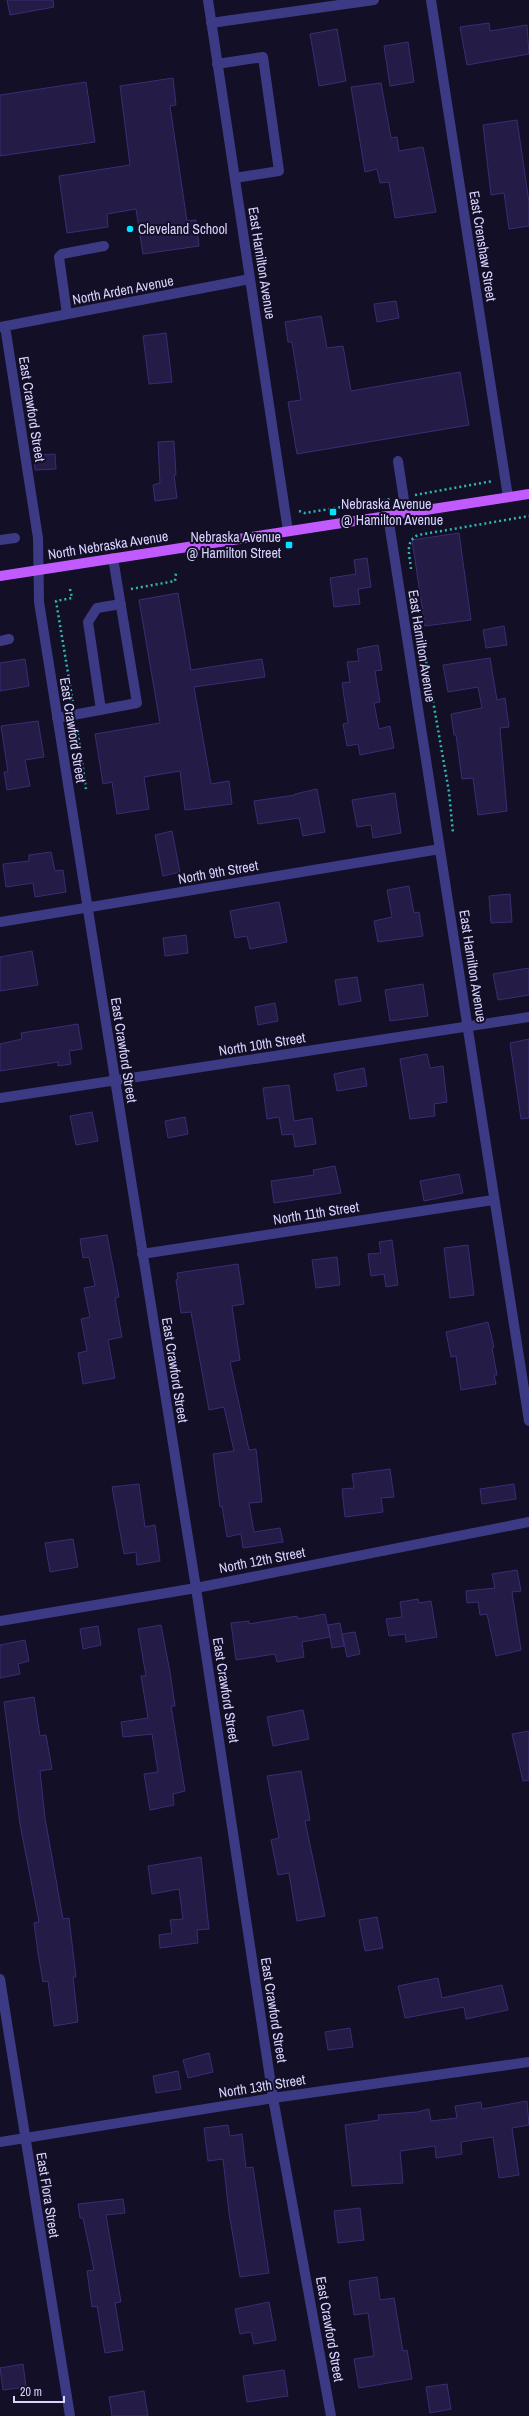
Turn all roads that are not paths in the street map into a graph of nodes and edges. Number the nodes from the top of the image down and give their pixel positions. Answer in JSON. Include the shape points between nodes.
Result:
{"nodes":[{"id":1,"x":208,"y":0,"type":"edge"},
{"id":2,"x":374,"y":0,"type":"edge"},
{"id":3,"x":431,"y":0,"type":"edge"},
{"id":4,"x":211,"y":23,"type":"junction"},
{"id":5,"x":217,"y":64,"type":"junction"},
{"id":6,"x":235,"y":178,"type":"junction"},
{"id":7,"x":104,"y":246,"type":"dead end"},
{"id":8,"x":250,"y":279,"type":"junction"},
{"id":9,"x":67,"y":314,"type":"junction"},
{"id":10,"x":3,"y":327,"type":"edge"},
{"id":11,"x":398,"y":461,"type":"dead end"},
{"id":12,"x":529,"y":494,"type":"edge"},
{"id":13,"x":508,"y":497,"type":"junction"},
{"id":14,"x":406,"y":513,"type":"junction"},
{"id":15,"x":388,"y":516,"type":"junction"},
{"id":16,"x":288,"y":531,"type":"junction"},
{"id":17,"x":15,"y":538,"type":"dead end"},
{"id":18,"x":0,"y":540,"type":"edge"},
{"id":19,"x":113,"y":558,"type":"junction"},
{"id":20,"x":38,"y":570,"type":"junction"},
{"id":21,"x":0,"y":576,"type":"edge"},
{"id":22,"x":121,"y":604,"type":"junction"},
{"id":23,"x":102,"y":710,"type":"junction"},
{"id":24,"x":57,"y":718,"type":"junction"},
{"id":25,"x":440,"y":849,"type":"junction"},
{"id":26,"x":87,"y":908,"type":"junction"},
{"id":27,"x":0,"y":922,"type":"edge"},
{"id":28,"x":529,"y":1017,"type":"edge"},
{"id":29,"x":468,"y":1026,"type":"junction"},
{"id":30,"x":115,"y":1080,"type":"junction"},
{"id":31,"x":0,"y":1098,"type":"edge"},
{"id":32,"x":494,"y":1200,"type":"junction"},
{"id":33,"x":142,"y":1254,"type":"junction"},
{"id":34,"x":529,"y":1421,"type":"edge"},
{"id":35,"x":529,"y":1522,"type":"edge"},
{"id":36,"x":196,"y":1588,"type":"junction"},
{"id":37,"x":0,"y":1621,"type":"edge"},
{"id":38,"x":0,"y":1979,"type":"edge"},
{"id":39,"x":529,"y":2062,"type":"edge"},
{"id":40,"x":273,"y":2098,"type":"junction"},
{"id":41,"x":24,"y":2138,"type":"junction"},
{"id":42,"x":0,"y":2142,"type":"edge"},
{"id":43,"x":70,"y":2416,"type":"edge"},
{"id":44,"x":331,"y":2416,"type":"edge"}],
"edges":[{"from":1,"to":4,"type":"street","name":"East Hamilton Avenue"},
{"from":2,"to":4,"type":"street"},
{"from":3,"to":13,"type":"street","name":"East Crenshaw Street"},
{"from":4,"to":5,"type":"street","name":"East Hamilton Avenue"},
{"from":5,"to":6,"type":"street","name":"East Hamilton Avenue"},
{"from":5,"to":6,"type":"street","via":[[263,57],[279,171]]},
{"from":6,"to":8,"type":"street","name":"East Hamilton Avenue"},
{"from":7,"to":9,"type":"street","via":[[62,254],[59,257]]},
{"from":8,"to":9,"type":"street","name":"North Arden Avenue"},
{"from":8,"to":16,"type":"street","name":"East Hamilton Avenue"},
{"from":9,"to":10,"type":"street","name":"North Arden Avenue"},
{"from":10,"to":20,"type":"street","name":"East Crawford Street","via":[[38,538]]},
{"from":11,"to":14,"type":"street"},
{"from":12,"to":13,"type":"main road","name":"North Nebraska Avenue"},
{"from":13,"to":14,"type":"main road","name":"North Nebraska Avenue"},
{"from":14,"to":15,"type":"main road","name":"North Nebraska Avenue"},
{"from":15,"to":16,"type":"main road","name":"North Nebraska Avenue"},
{"from":15,"to":25,"type":"street","name":"East Hamilton Avenue"},
{"from":16,"to":19,"type":"main road","name":"North Nebraska Avenue"},
{"from":17,"to":18,"type":"street"},
{"from":19,"to":20,"type":"main road","name":"North Nebraska Avenue"},
{"from":19,"to":22,"type":"street"},
{"from":20,"to":21,"type":"main road","name":"North Nebraska Avenue"},
{"from":20,"to":24,"type":"street","name":"East Crawford Street","via":[[39,602]]},
{"from":22,"to":23,"type":"street","via":[[97,608],[88,622]]},
{"from":22,"to":23,"type":"street","via":[[137,703]]},
{"from":23,"to":24,"type":"street"},
{"from":24,"to":26,"type":"street","name":"East Crawford Street"},
{"from":25,"to":26,"type":"street","name":"North 9th Street"},
{"from":25,"to":29,"type":"street","name":"East Hamilton Avenue"},
{"from":26,"to":27,"type":"street","name":"North 9th Street"},
{"from":26,"to":30,"type":"street","name":"East Crawford Street"},
{"from":28,"to":29,"type":"street","name":"North 10th Street"},
{"from":29,"to":30,"type":"street","name":"North 10th Street"},
{"from":29,"to":32,"type":"street","name":"East Hamilton Avenue"},
{"from":30,"to":31,"type":"street","name":"North 10th Street"},
{"from":30,"to":33,"type":"street","name":"East Crawford Street"},
{"from":32,"to":33,"type":"street","name":"North 11th Street"},
{"from":32,"to":34,"type":"street","name":"East Hamilton Avenue"},
{"from":33,"to":36,"type":"street","name":"East Crawford Street"},
{"from":35,"to":36,"type":"street","name":"North 12th Street"},
{"from":36,"to":37,"type":"street","name":"North 12th Street"},
{"from":36,"to":40,"type":"street","name":"East Crawford Street"},
{"from":38,"to":41,"type":"street","name":"East Flora Street"},
{"from":39,"to":40,"type":"street","name":"North 13th Street"},
{"from":40,"to":41,"type":"street","name":"North 13th Street"},
{"from":40,"to":44,"type":"street","name":"East Crawford Street"},
{"from":41,"to":42,"type":"street","name":"North 13th Street"},
{"from":41,"to":43,"type":"street","name":"East Flora Street"}]}
